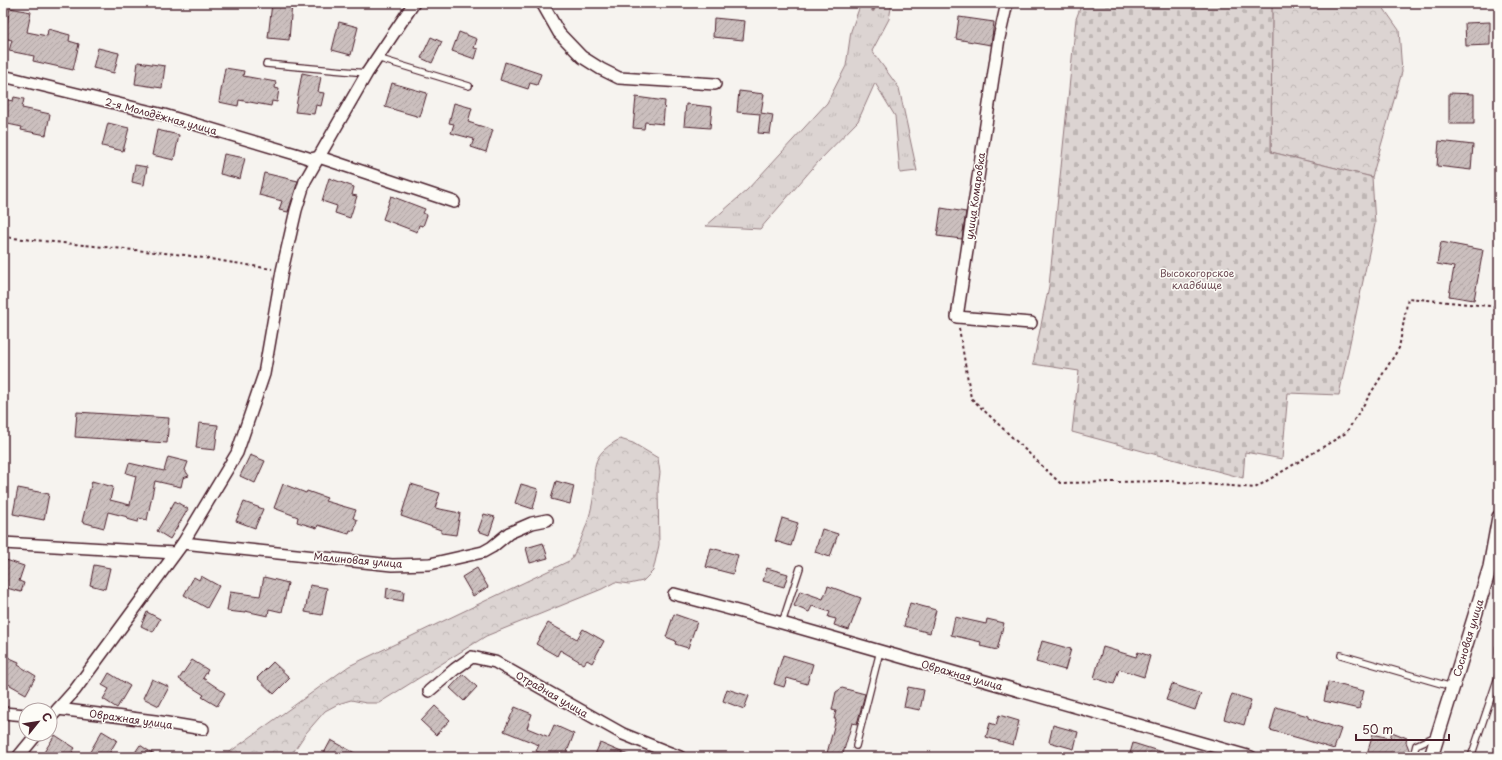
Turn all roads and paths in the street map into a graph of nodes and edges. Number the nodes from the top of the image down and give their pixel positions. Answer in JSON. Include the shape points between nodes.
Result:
{"nodes":[{"id":1,"x":414,"y":3,"type":"edge"},
{"id":2,"x":542,"y":3,"type":"edge"},
{"id":3,"x":1007,"y":3,"type":"edge"},
{"id":4,"x":377,"y":58,"type":"junction"},
{"id":5,"x":266,"y":64,"type":"dead end"},
{"id":6,"x":367,"y":73,"type":"junction"},
{"id":7,"x":3,"y":76,"type":"edge"},
{"id":8,"x":715,"y":84,"type":"dead end"},
{"id":9,"x":469,"y":86,"type":"dead end"},
{"id":10,"x":319,"y":157,"type":"junction"},
{"id":11,"x":454,"y":202,"type":"dead end"},
{"id":12,"x":3,"y":237,"type":"edge"},
{"id":13,"x":282,"y":271,"type":"junction"},
{"id":14,"x":1499,"y":307,"type":"edge"},
{"id":15,"x":957,"y":317,"type":"junction"},
{"id":16,"x":1031,"y":323,"type":"dead end"},
{"id":17,"x":1499,"y":517,"type":"edge"},
{"id":18,"x":547,"y":520,"type":"dead end"},
{"id":19,"x":3,"y":543,"type":"edge"},
{"id":20,"x":183,"y":543,"type":"junction"},
{"id":21,"x":175,"y":553,"type":"junction"},
{"id":22,"x":800,"y":568,"type":"dead end"},
{"id":23,"x":674,"y":594,"type":"dead end"},
{"id":24,"x":782,"y":623,"type":"junction"},
{"id":25,"x":1499,"y":648,"type":"edge"},
{"id":26,"x":880,"y":651,"type":"junction"},
{"id":27,"x":1499,"y":653,"type":"edge"},
{"id":28,"x":1341,"y":655,"type":"dead end"},
{"id":29,"x":1499,"y":674,"type":"edge"},
{"id":30,"x":1453,"y":687,"type":"junction"},
{"id":31,"x":429,"y":691,"type":"dead end"},
{"id":32,"x":58,"y":709,"type":"edge"},
{"id":33,"x":3,"y":713,"type":"edge"},
{"id":34,"x":18,"y":714,"type":"edge"},
{"id":35,"x":58,"y":716,"type":"edge"},
{"id":36,"x":203,"y":729,"type":"dead end"},
{"id":37,"x":1438,"y":735,"type":"junction"},
{"id":38,"x":30,"y":742,"type":"edge"},
{"id":39,"x":856,"y":746,"type":"dead end"},
{"id":40,"x":18,"y":757,"type":"edge"},
{"id":41,"x":680,"y":757,"type":"edge"},
{"id":42,"x":1250,"y":757,"type":"edge"},
{"id":43,"x":1413,"y":757,"type":"edge"},
{"id":44,"x":1431,"y":757,"type":"edge"},
{"id":45,"x":1470,"y":757,"type":"edge"}],
"edges":[{"from":1,"to":4,"type":"street"},
{"from":2,"to":8,"type":"street","via":[[559,33],[582,57],[619,78]]},
{"from":3,"to":15,"type":"street","name":"улица Комаровка","via":[[999,38]]},
{"from":4,"to":6,"type":"street"},
{"from":4,"to":9,"type":"lane"},
{"from":5,"to":6,"type":"lane"},
{"from":6,"to":10,"type":"street"},
{"from":7,"to":10,"type":"street","name":"2-я Молодёжная улица","via":[[164,115],[311,159]]},
{"from":10,"to":11,"type":"street","name":"2-я Молодёжная улица"},
{"from":10,"to":13,"type":"street","via":[[305,181]]},
{"from":12,"to":13,"type":"path","via":[[185,255]]},
{"from":13,"to":20,"type":"street","via":[[264,374],[237,453]]},
{"from":14,"to":15,"type":"path","via":[[1408,298],[1399,348],[1346,433],[1255,488],[1169,481],[1060,483],[971,398]]},
{"from":15,"to":16,"type":"street"},
{"from":17,"to":30,"type":"street","name":"Сосновая улица","via":[[1490,567]]},
{"from":18,"to":20,"type":"street","name":"Малиновая улица","via":[[509,532],[483,552],[430,564],[392,565]]},
{"from":19,"to":21,"type":"street"},
{"from":20,"to":21,"type":"street"},
{"from":21,"to":32,"type":"street","via":[[75,690]]},
{"from":22,"to":24,"type":"lane"},
{"from":23,"to":24,"type":"street","name":"Овражная улица"},
{"from":24,"to":26,"type":"street","name":"Овражная улица"},
{"from":25,"to":27,"type":"lane"},
{"from":26,"to":39,"type":"lane"},
{"from":26,"to":42,"type":"street","name":"Овражная улица"},
{"from":28,"to":30,"type":"lane"},
{"from":29,"to":45,"type":"lane"},
{"from":30,"to":37,"type":"street","name":"Сосновая улица"},
{"from":31,"to":41,"type":"street","name":"Отрадная улица","via":[[472,657],[495,662],[623,734]]},
{"from":33,"to":34,"type":"street"},
{"from":35,"to":36,"type":"street","name":"Овражная улица","via":[[155,721]]},
{"from":37,"to":43,"type":"lane","via":[[1416,745]]},
{"from":37,"to":44,"type":"street","name":"Сосновая улица"},
{"from":38,"to":40,"type":"street"}]}
